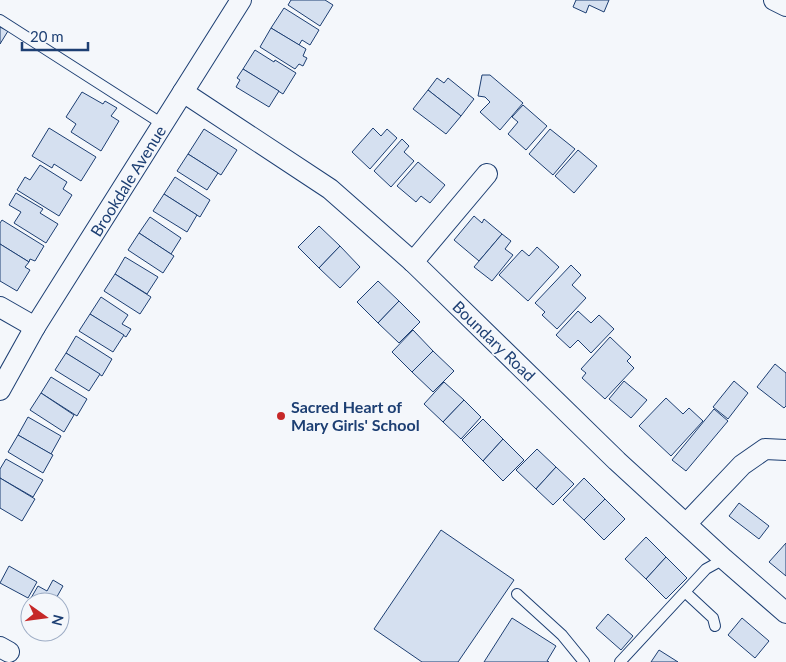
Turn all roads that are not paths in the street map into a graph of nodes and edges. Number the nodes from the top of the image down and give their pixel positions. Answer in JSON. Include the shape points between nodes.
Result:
{"nodes":[{"id":1,"x":241,"y":0,"type":"edge"},
{"id":2,"x":774,"y":0,"type":"edge"},
{"id":3,"x":786,"y":6,"type":"edge"},
{"id":4,"x":0,"y":20,"type":"edge"},
{"id":5,"x":183,"y":92,"type":"junction"},
{"id":6,"x":164,"y":125,"type":"junction"},
{"id":7,"x":487,"y":174,"type":"dead end"},
{"id":8,"x":413,"y":262,"type":"junction"},
{"id":9,"x":0,"y":307,"type":"edge"},
{"id":10,"x":36,"y":327,"type":"junction"},
{"id":11,"x":0,"y":390,"type":"edge"},
{"id":12,"x":786,"y":450,"type":"edge"},
{"id":13,"x":686,"y":524,"type":"junction"},
{"id":14,"x":724,"y":559,"type":"junction"},
{"id":15,"x":685,"y":592,"type":"junction"},
{"id":16,"x":517,"y":594,"type":"dead end"},
{"id":17,"x":786,"y":613,"type":"edge"},
{"id":18,"x":715,"y":626,"type":"dead end"},
{"id":19,"x":584,"y":662,"type":"edge"},
{"id":20,"x":620,"y":662,"type":"edge"}],
"edges":[{"from":1,"to":5,"type":"street","name":"Brookdale Avenue"},
{"from":2,"to":3,"type":"street"},
{"from":4,"to":6,"type":"lane"},
{"from":5,"to":6,"type":"street","name":"Brookdale Avenue"},
{"from":5,"to":8,"type":"street","name":"Boundary Road","via":[[330,189]]},
{"from":6,"to":10,"type":"street","name":"Brookdale Avenue"},
{"from":7,"to":8,"type":"street"},
{"from":8,"to":13,"type":"street","name":"Boundary Road"},
{"from":9,"to":10,"type":"street"},
{"from":10,"to":11,"type":"street","name":"Brookdale Avenue"},
{"from":12,"to":13,"type":"street","via":[[765,449],[742,465]]},
{"from":13,"to":14,"type":"street","name":"Boundary Road"},
{"from":14,"to":15,"type":"lane","via":[[706,569]]},
{"from":14,"to":17,"type":"street","name":"Boundary Road"},
{"from":15,"to":18,"type":"lane","via":[[713,618]]},
{"from":15,"to":20,"type":"lane"},
{"from":16,"to":19,"type":"lane","via":[[562,635]]}]}
